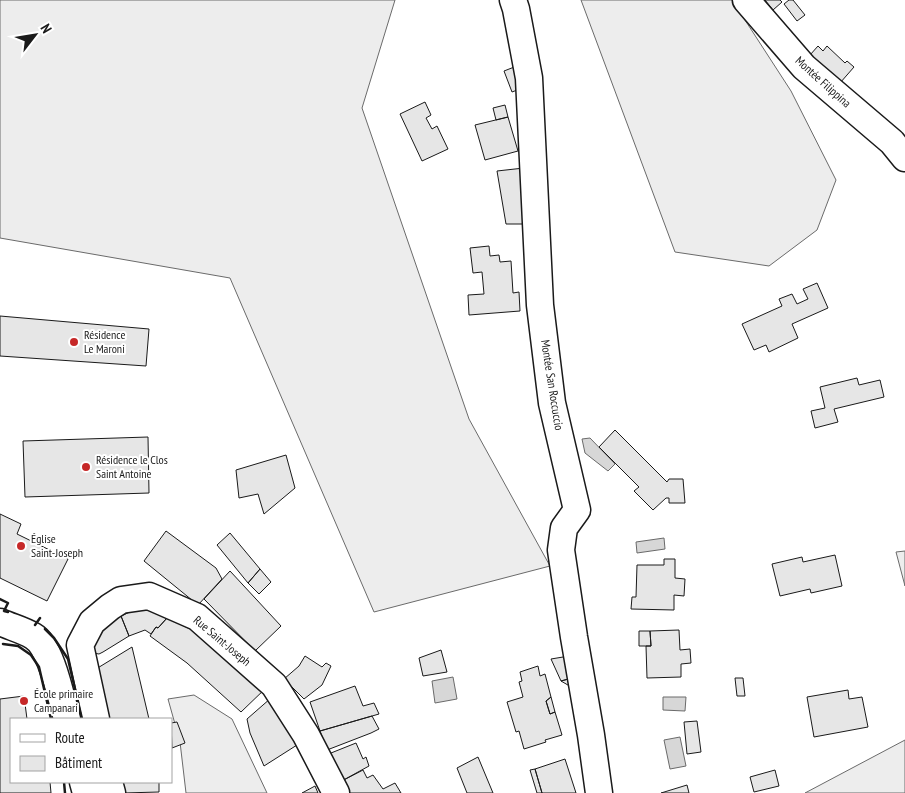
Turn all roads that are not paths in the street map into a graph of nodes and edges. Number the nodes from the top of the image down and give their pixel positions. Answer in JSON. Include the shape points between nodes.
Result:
{"nodes":[{"id":1,"x":513,"y":0,"type":"edge"},
{"id":2,"x":746,"y":0,"type":"edge"},
{"id":3,"x":905,"y":158,"type":"edge"},
{"id":4,"x":0,"y":622,"type":"edge"},
{"id":5,"x":67,"y":718,"type":"edge"},
{"id":6,"x":96,"y":718,"type":"edge"},
{"id":7,"x":336,"y":793,"type":"edge"},
{"id":8,"x":599,"y":793,"type":"edge"}],
"edges":[{"from":1,"to":8,"type":"street","name":"Montée San Roccuccio","via":[[529,78],[540,305],[552,403],[577,510],[564,528],[561,550]]},
{"from":2,"to":3,"type":"street","name":"Montée Filippina","via":[[804,67],[892,142]]},
{"from":4,"to":5,"type":"street","via":[[35,637],[46,651]]},
{"from":6,"to":7,"type":"street","name":"Rue Saint-Joseph","via":[[80,645],[92,622],[110,607],[122,600],[148,596],[197,617],[274,685],[306,735]]}]}
